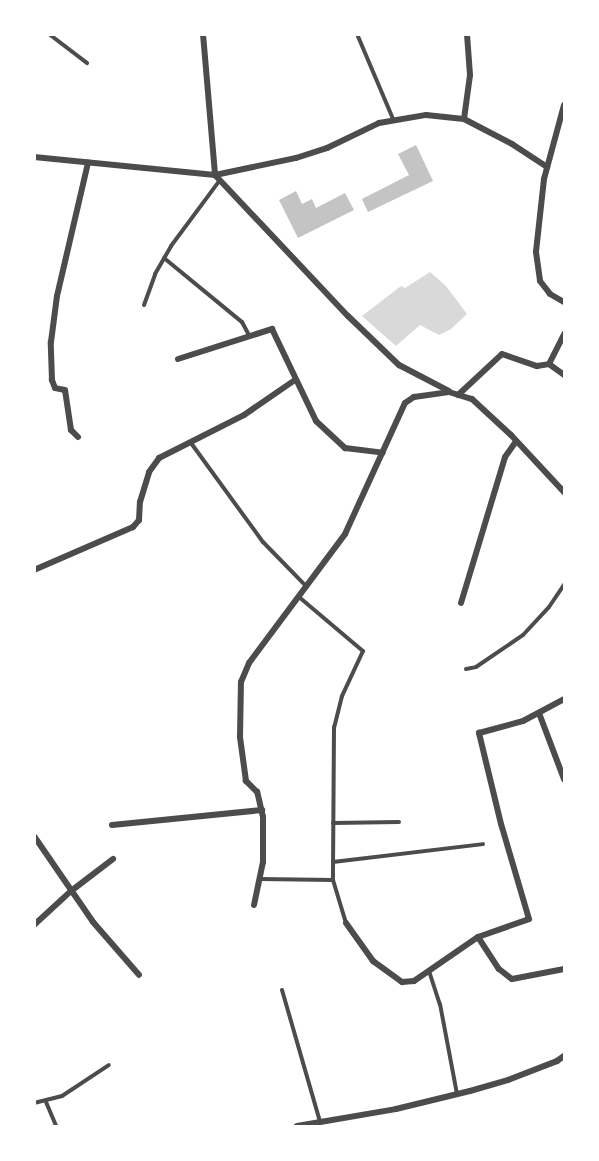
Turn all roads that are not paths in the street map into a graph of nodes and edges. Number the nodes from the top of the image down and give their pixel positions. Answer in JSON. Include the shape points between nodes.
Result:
{"nodes":[{"id":1,"x":49,"y":34,"type":"edge"},
{"id":2,"x":203,"y":34,"type":"edge"},
{"id":3,"x":357,"y":34,"type":"edge"},
{"id":4,"x":467,"y":34,"type":"edge"},
{"id":5,"x":87,"y":63,"type":"dead end"},
{"id":6,"x":564,"y":105,"type":"edge"},
{"id":7,"x":393,"y":119,"type":"junction"},
{"id":8,"x":464,"y":119,"type":"junction"},
{"id":9,"x":34,"y":157,"type":"edge"},
{"id":10,"x":88,"y":163,"type":"junction"},
{"id":11,"x":547,"y":167,"type":"junction"},
{"id":12,"x":218,"y":178,"type":"junction"},
{"id":13,"x":164,"y":258,"type":"junction"},
{"id":14,"x":564,"y":302,"type":"edge"},
{"id":15,"x":144,"y":305,"type":"dead end"},
{"id":16,"x":564,"y":334,"type":"edge"},
{"id":17,"x":249,"y":335,"type":"junction"},
{"id":18,"x":178,"y":359,"type":"dead end"},
{"id":19,"x":549,"y":364,"type":"junction"},
{"id":20,"x":564,"y":375,"type":"edge"},
{"id":21,"x":295,"y":380,"type":"junction"},
{"id":22,"x":449,"y":392,"type":"junction"},
{"id":23,"x":458,"y":395,"type":"junction"},
{"id":24,"x":78,"y":437,"type":"dead end"},
{"id":25,"x":516,"y":441,"type":"junction"},
{"id":26,"x":191,"y":443,"type":"junction"},
{"id":27,"x":383,"y":453,"type":"junction"},
{"id":28,"x":564,"y":492,"type":"edge"},
{"id":29,"x":34,"y":570,"type":"edge"},
{"id":30,"x":564,"y":585,"type":"edge"},
{"id":31,"x":306,"y":586,"type":"junction"},
{"id":32,"x":298,"y":596,"type":"junction"},
{"id":33,"x":461,"y":603,"type":"dead end"},
{"id":34,"x":466,"y":669,"type":"dead end"},
{"id":35,"x":564,"y":699,"type":"edge"},
{"id":36,"x":539,"y":713,"type":"junction"},
{"id":37,"x":564,"y":778,"type":"edge"},
{"id":38,"x":262,"y":810,"type":"junction"},
{"id":39,"x":399,"y":822,"type":"dead end"},
{"id":40,"x":333,"y":823,"type":"junction"},
{"id":41,"x":112,"y":825,"type":"dead end"},
{"id":42,"x":34,"y":836,"type":"edge"},
{"id":43,"x":483,"y":844,"type":"dead end"},
{"id":44,"x":113,"y":859,"type":"dead end"},
{"id":45,"x":333,"y":862,"type":"junction"},
{"id":46,"x":260,"y":879,"type":"junction"},
{"id":47,"x":333,"y":880,"type":"junction"},
{"id":48,"x":71,"y":891,"type":"junction"},
{"id":49,"x":254,"y":905,"type":"dead end"},
{"id":50,"x":346,"y":923,"type":"joint"},
{"id":51,"x":34,"y":925,"type":"edge"},
{"id":52,"x":478,"y":937,"type":"junction"},
{"id":53,"x":564,"y":969,"type":"edge"},
{"id":54,"x":429,"y":971,"type":"junction"},
{"id":55,"x":139,"y":975,"type":"dead end"},
{"id":56,"x":282,"y":990,"type":"dead end"},
{"id":57,"x":564,"y":1056,"type":"edge"},
{"id":58,"x":109,"y":1065,"type":"dead end"},
{"id":59,"x":457,"y":1094,"type":"junction"},
{"id":60,"x":45,"y":1102,"type":"junction"},
{"id":61,"x":34,"y":1103,"type":"edge"},
{"id":62,"x":320,"y":1122,"type":"junction"},
{"id":63,"x":56,"y":1126,"type":"edge"},
{"id":64,"x":297,"y":1126,"type":"edge"}],
"edges":[{"from":1,"to":5,"type":"lane"},
{"from":2,"to":12,"type":"street"},
{"from":3,"to":7,"type":"lane"},
{"from":4,"to":8,"type":"street","via":[[470,75]]},
{"from":6,"to":11,"type":"street"},
{"from":7,"to":8,"type":"street","via":[[426,115]]},
{"from":7,"to":12,"type":"street","via":[[306,155]]},
{"from":8,"to":11,"type":"street"},
{"from":9,"to":10,"type":"street"},
{"from":10,"to":12,"type":"street"},
{"from":10,"to":24,"type":"street","via":[[57,296],[51,342],[52,380],[55,388],[65,390],[71,430]]},
{"from":11,"to":14,"type":"street","via":[[536,252],[540,281],[550,294]]},
{"from":12,"to":13,"type":"lane"},
{"from":12,"to":22,"type":"street","via":[[399,365]]},
{"from":13,"to":15,"type":"lane"},
{"from":13,"to":17,"type":"lane","via":[[242,322]]},
{"from":16,"to":19,"type":"street"},
{"from":17,"to":18,"type":"street"},
{"from":17,"to":21,"type":"street","via":[[272,329]]},
{"from":19,"to":20,"type":"street"},
{"from":19,"to":23,"type":"street","via":[[537,366],[502,354]]},
{"from":21,"to":26,"type":"street","via":[[244,415]]},
{"from":21,"to":27,"type":"street","via":[[316,421],[345,448]]},
{"from":22,"to":23,"type":"street"},
{"from":22,"to":27,"type":"street","via":[[414,397],[405,403]]},
{"from":23,"to":25,"type":"street","via":[[472,399]]},
{"from":25,"to":28,"type":"street"},
{"from":25,"to":33,"type":"street","via":[[505,457]]},
{"from":26,"to":29,"type":"street","via":[[159,458],[154,465],[140,502],[139,520],[133,526]]},
{"from":26,"to":31,"type":"lane","via":[[263,542]]},
{"from":27,"to":31,"type":"street","via":[[345,534]]},
{"from":30,"to":34,"type":"lane","via":[[523,635],[476,667]]},
{"from":31,"to":32,"type":"street"},
{"from":32,"to":38,"type":"street","via":[[249,663],[241,682],[240,737],[246,781],[257,792]]},
{"from":32,"to":40,"type":"lane","via":[[363,651],[342,696],[334,727]]},
{"from":35,"to":36,"type":"street"},
{"from":36,"to":37,"type":"street"},
{"from":36,"to":52,"type":"street","via":[[479,734],[529,919]]},
{"from":38,"to":41,"type":"street"},
{"from":38,"to":46,"type":"street"},
{"from":39,"to":40,"type":"lane"},
{"from":40,"to":45,"type":"lane"},
{"from":42,"to":48,"type":"street"},
{"from":43,"to":45,"type":"lane"},
{"from":44,"to":48,"type":"street"},
{"from":45,"to":47,"type":"lane"},
{"from":46,"to":47,"type":"lane"},
{"from":46,"to":49,"type":"street"},
{"from":47,"to":50,"type":"lane"},
{"from":48,"to":51,"type":"street"},
{"from":48,"to":55,"type":"street"},
{"from":50,"to":54,"type":"street","via":[[373,960],[402,982],[414,981]]},
{"from":52,"to":53,"type":"street","via":[[500,969],[512,979]]},
{"from":52,"to":54,"type":"street"},
{"from":54,"to":59,"type":"lane","via":[[440,1004]]},
{"from":56,"to":62,"type":"lane"},
{"from":57,"to":59,"type":"street","via":[[507,1080]]},
{"from":58,"to":60,"type":"lane","via":[[62,1096]]},
{"from":59,"to":62,"type":"street"},
{"from":60,"to":61,"type":"lane"},
{"from":60,"to":63,"type":"lane"},
{"from":62,"to":64,"type":"street"}]}
